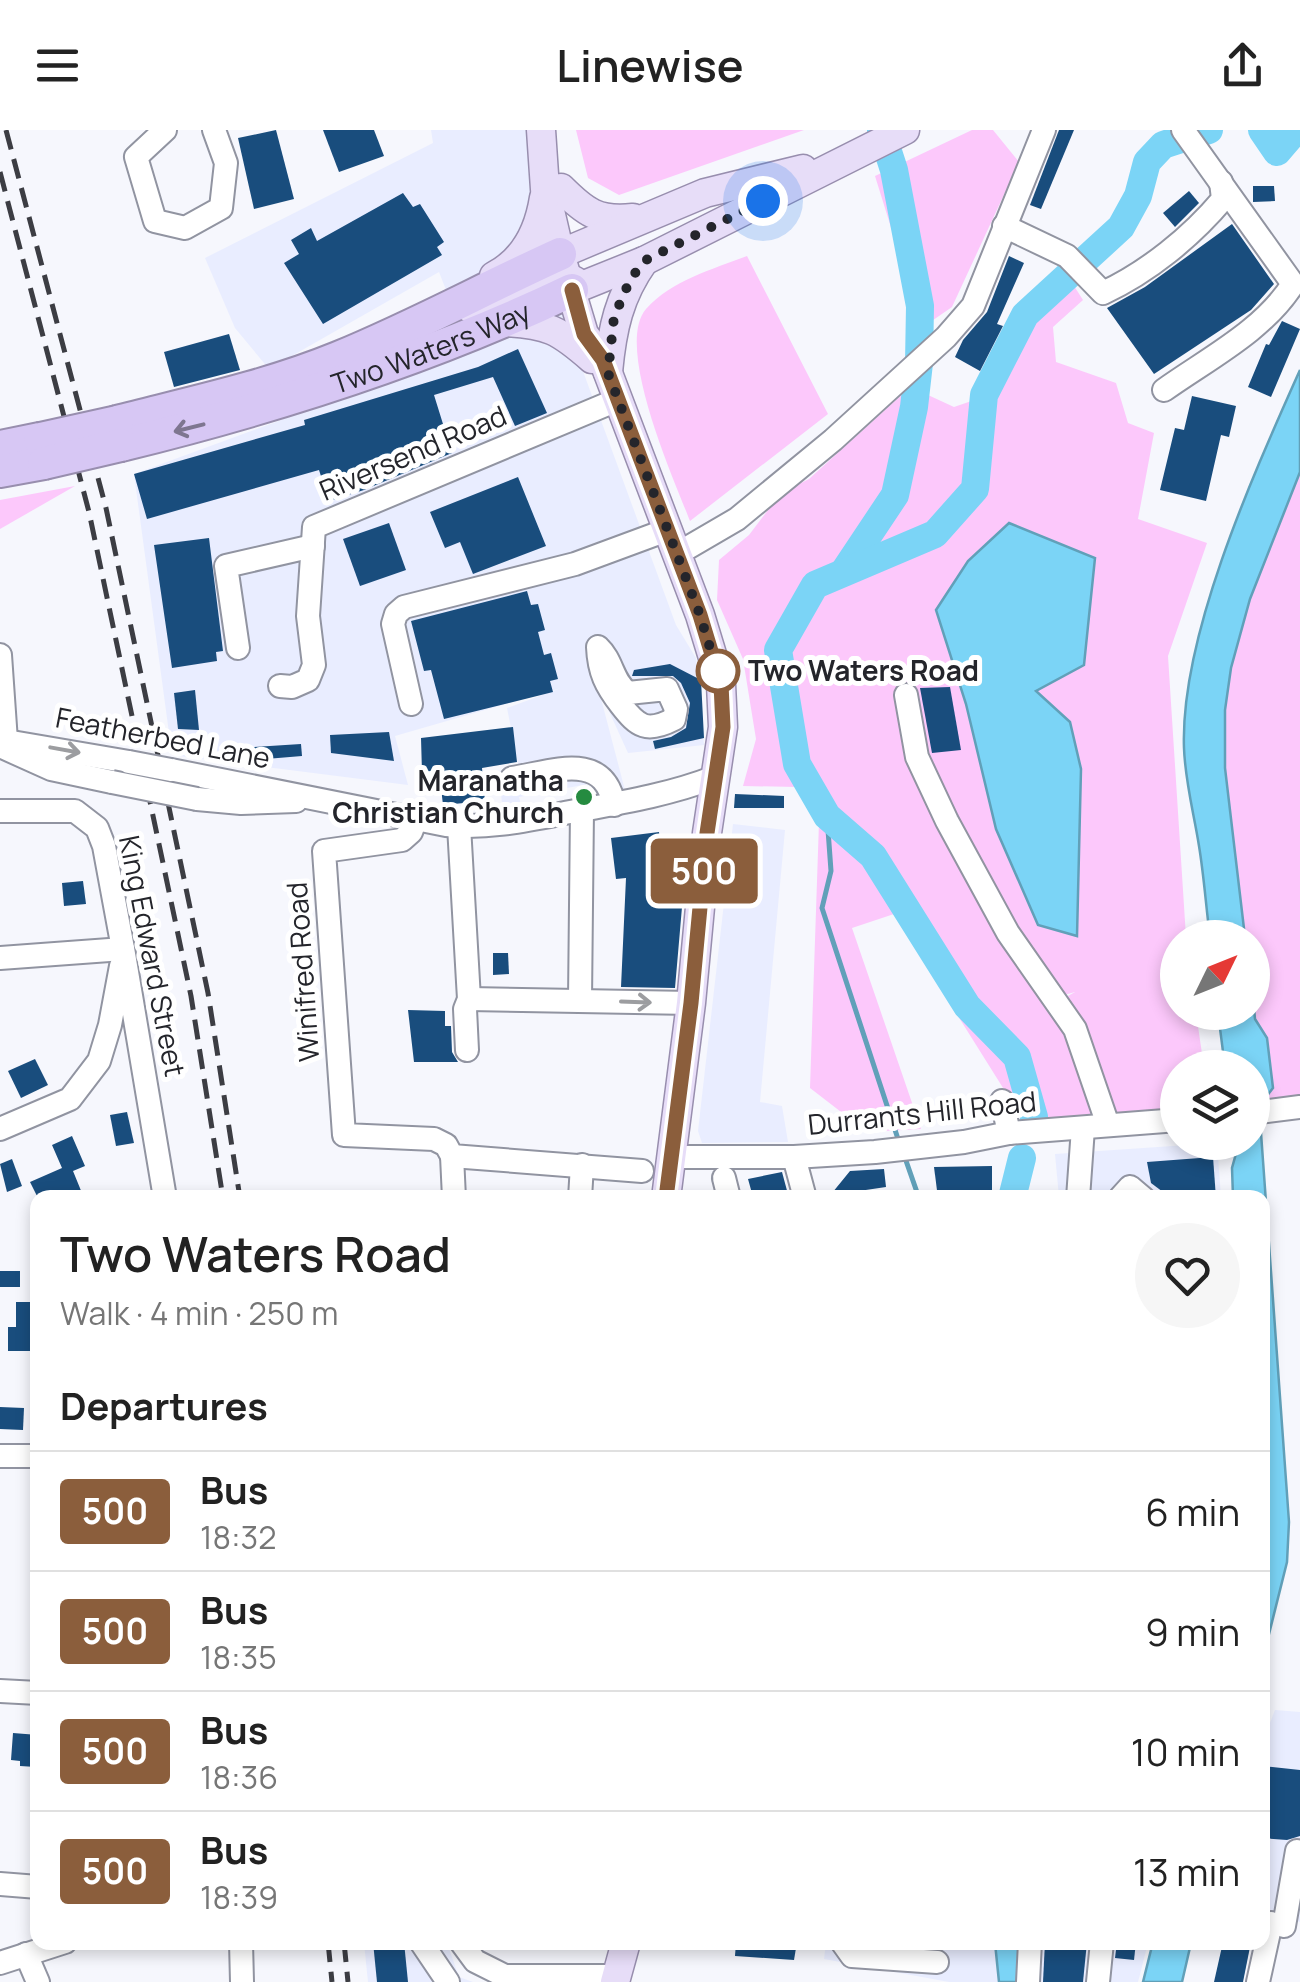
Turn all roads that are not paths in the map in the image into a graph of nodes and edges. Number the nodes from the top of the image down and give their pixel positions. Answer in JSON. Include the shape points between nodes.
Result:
{"nodes":[{"id":1,"x":165,"y":130,"type":"edge"},
{"id":2,"x":214,"y":130,"type":"edge"},
{"id":3,"x":542,"y":130,"type":"edge"},
{"id":4,"x":905,"y":130,"type":"edge"},
{"id":5,"x":1044,"y":130,"type":"edge"},
{"id":6,"x":1183,"y":130,"type":"edge"},
{"id":7,"x":839,"y":162,"type":"junction"},
{"id":8,"x":1222,"y":182,"type":"junction"},
{"id":9,"x":553,"y":189,"type":"junction"},
{"id":10,"x":763,"y":201,"type":"junction"},
{"id":11,"x":645,"y":217,"type":"junction"},
{"id":12,"x":1004,"y":226,"type":"junction"},
{"id":13,"x":644,"y":261,"type":"junction"},
{"id":14,"x":575,"y":268,"type":"junction"},
{"id":15,"x":435,"y":316,"type":"junction"},
{"id":16,"x":504,"y":322,"type":"junction"},
{"id":17,"x":610,"y":378,"type":"junction"},
{"id":18,"x":1164,"y":390,"type":"dead end"},
{"id":19,"x":119,"y":434,"type":"junction"},
{"id":20,"x":0,"y":447,"type":"edge"},
{"id":21,"x":42,"y":451,"type":"junction"},
{"id":22,"x":0,"y":472,"type":"edge"},
{"id":23,"x":672,"y":542,"type":"junction"},
{"id":24,"x":312,"y":546,"type":"junction"},
{"id":25,"x":238,"y":648,"type":"dead end"},
{"id":26,"x":0,"y":654,"type":"edge"},
{"id":27,"x":602,"y":678,"type":"joint"},
{"id":28,"x":280,"y":686,"type":"dead end"},
{"id":29,"x":906,"y":694,"type":"dead end"},
{"id":30,"x":410,"y":704,"type":"dead end"},
{"id":31,"x":2,"y":742,"type":"edge"},
{"id":32,"x":716,"y":777,"type":"junction"},
{"id":33,"x":512,"y":778,"type":"dead end"},
{"id":34,"x":314,"y":799,"type":"junction"},
{"id":35,"x":614,"y":804,"type":"junction"},
{"id":36,"x":582,"y":810,"type":"junction"},
{"id":37,"x":0,"y":811,"type":"edge"},
{"id":38,"x":416,"y":818,"type":"junction"},
{"id":39,"x":459,"y":826,"type":"junction"},
{"id":40,"x":123,"y":952,"type":"junction"},
{"id":41,"x":0,"y":958,"type":"edge"},
{"id":42,"x":469,"y":999,"type":"junction"},
{"id":43,"x":580,"y":1000,"type":"junction"},
{"id":44,"x":691,"y":1003,"type":"junction"},
{"id":45,"x":467,"y":1050,"type":"dead end"},
{"id":46,"x":99,"y":1061,"type":"junction"},
{"id":47,"x":142,"y":1067,"type":"junction"},
{"id":48,"x":1002,"y":1101,"type":"dead end"},
{"id":49,"x":1160,"y":1121,"type":"edge"},
{"id":50,"x":1108,"y":1125,"type":"junction"},
{"id":51,"x":0,"y":1128,"type":"edge"},
{"id":52,"x":1083,"y":1128,"type":"junction"},
{"id":53,"x":1010,"y":1132,"type":"junction"},
{"id":54,"x":452,"y":1156,"type":"junction"},
{"id":55,"x":794,"y":1156,"type":"junction"},
{"id":56,"x":673,"y":1157,"type":"junction"},
{"id":57,"x":582,"y":1165,"type":"junction"},
{"id":58,"x":642,"y":1171,"type":"dead end"},
{"id":59,"x":163,"y":1190,"type":"edge"},
{"id":60,"x":454,"y":1190,"type":"edge"},
{"id":61,"x":580,"y":1190,"type":"edge"},
{"id":62,"x":667,"y":1190,"type":"edge"},
{"id":63,"x":803,"y":1190,"type":"edge"},
{"id":64,"x":1083,"y":1190,"type":"edge"},
{"id":65,"x":0,"y":1456,"type":"edge"},
{"id":66,"x":30,"y":1456,"type":"edge"},
{"id":67,"x":0,"y":1691,"type":"edge"},
{"id":68,"x":30,"y":1693,"type":"edge"},
{"id":69,"x":1297,"y":1851,"type":"dead end"},
{"id":70,"x":0,"y":1884,"type":"edge"},
{"id":71,"x":30,"y":1886,"type":"edge"},
{"id":72,"x":1280,"y":1925,"type":"edge"},
{"id":73,"x":39,"y":1950,"type":"edge"},
{"id":74,"x":241,"y":1950,"type":"edge"},
{"id":75,"x":428,"y":1950,"type":"edge"},
{"id":76,"x":624,"y":1950,"type":"edge"},
{"id":77,"x":848,"y":1950,"type":"edge"},
{"id":78,"x":1030,"y":1950,"type":"edge"},
{"id":79,"x":1101,"y":1950,"type":"edge"},
{"id":80,"x":468,"y":1952,"type":"edge"},
{"id":81,"x":26,"y":1954,"type":"junction"},
{"id":82,"x":938,"y":1962,"type":"dead end"},
{"id":83,"x":0,"y":1963,"type":"edge"},
{"id":84,"x":616,"y":1979,"type":"edge"},
{"id":85,"x":38,"y":1982,"type":"edge"},
{"id":86,"x":242,"y":1982,"type":"edge"},
{"id":87,"x":451,"y":1982,"type":"edge"},
{"id":88,"x":1028,"y":1982,"type":"edge"},
{"id":89,"x":1098,"y":1982,"type":"edge"},
{"id":90,"x":1258,"y":1982,"type":"edge"}],
"edges":[{"from":1,"to":2,"type":"street","via":[[136,158],[155,221],[185,228],[221,208],[226,163]]},
{"from":3,"to":9,"type":"main road"},
{"from":4,"to":7,"type":"main road","name":"Two Waters Way"},
{"from":5,"to":12,"type":"street"},
{"from":6,"to":8,"type":"street"},
{"from":7,"to":10,"type":"main road","name":"Two Waters Way"},
{"from":7,"to":11,"type":"main road","name":"Two Waters Way","via":[[705,193]]},
{"from":8,"to":12,"type":"street","via":[[1224,199],[1209,217],[1103,293],[1067,256]]},
{"from":8,"to":18,"type":"street","via":[[1293,284],[1250,330]]},
{"from":9,"to":11,"type":"main road","via":[[598,216]]},
{"from":9,"to":14,"type":"main road"},
{"from":9,"to":15,"type":"main road","via":[[520,256]]},
{"from":10,"to":13,"type":"main road","name":"Two Waters Way"},
{"from":10,"to":14,"type":"main road","via":[[700,218]]},
{"from":11,"to":14,"type":"main road","name":"Two Waters Way"},
{"from":12,"to":23,"type":"street","via":[[973,306],[946,337],[737,518]]},
{"from":13,"to":14,"type":"main road","name":"Two Waters Way"},
{"from":13,"to":17,"type":"main road","via":[[614,317]]},
{"from":14,"to":15,"type":"highway","name":"Two Waters Way"},
{"from":14,"to":16,"type":"highway","name":"Two Waters Way"},
{"from":14,"to":17,"type":"main road","via":[[584,334]]},
{"from":15,"to":19,"type":"highway","name":"Two Waters Way","via":[[335,360]]},
{"from":16,"to":17,"type":"main road","via":[[554,329]]},
{"from":16,"to":19,"type":"highway","name":"Two Waters Way","one_way":true,"via":[[306,396]]},
{"from":17,"to":23,"type":"main road"},
{"from":17,"to":24,"type":"street","name":"Riversend Road","via":[[314,527]]},
{"from":19,"to":21,"type":"highway","name":"Two Waters Way","bridge":true},
{"from":20,"to":21,"type":"highway","name":"Two Waters Way"},
{"from":21,"to":22,"type":"highway","name":"Two Waters Way"},
{"from":23,"to":30,"type":"street","via":[[404,607],[394,624]]},
{"from":23,"to":32,"type":"main road","via":[[721,684]]},
{"from":24,"to":25,"type":"street","via":[[226,566]]},
{"from":24,"to":28,"type":"street","name":"Riversend Road","via":[[308,616],[314,665],[308,680]]},
{"from":26,"to":31,"type":"street"},
{"from":27,"to":27,"type":"street","via":[[598,647],[628,694],[658,687],[670,692],[674,719],[642,726],[630,720]]},
{"from":29,"to":50,"type":"street","via":[[916,757],[1008,932],[1075,1029]]},
{"from":31,"to":34,"type":"street","name":"Featherbed Lane","one_way":true,"bridge":true},
{"from":31,"to":34,"type":"street","name":"Featherbed Lane","bridge":true,"via":[[51,770],[197,799]]},
{"from":32,"to":35,"type":"street","name":"Featherbed Lane"},
{"from":32,"to":44,"type":"main road"},
{"from":33,"to":35,"type":"street","via":[[588,769],[606,780]]},
{"from":34,"to":38,"type":"street","name":"Featherbed Lane"},
{"from":35,"to":36,"type":"street","name":"Featherbed Lane"},
{"from":36,"to":39,"type":"street","name":"Featherbed Lane"},
{"from":36,"to":43,"type":"street"},
{"from":37,"to":40,"type":"street","name":"King Edward Street","via":[[75,812],[97,828]]},
{"from":38,"to":39,"type":"street","name":"Featherbed Lane"},
{"from":38,"to":54,"type":"street","name":"Winifred Road","via":[[402,840],[324,851],[344,1135],[434,1138]]},
{"from":39,"to":42,"type":"street"},
{"from":40,"to":41,"type":"street"},
{"from":40,"to":46,"type":"street"},
{"from":40,"to":47,"type":"street","name":"King Edward Street"},
{"from":42,"to":43,"type":"street"},
{"from":42,"to":45,"type":"street"},
{"from":43,"to":44,"type":"street","one_way":true},
{"from":44,"to":56,"type":"main road"},
{"from":46,"to":47,"type":"street","via":[[120,1058]]},
{"from":46,"to":51,"type":"street","via":[[70,1100]]},
{"from":47,"to":59,"type":"street","name":"King Edward Street"},
{"from":48,"to":53,"type":"street"},
{"from":49,"to":50,"type":"street","name":"Durrants Hill Road"},
{"from":50,"to":52,"type":"street","name":"Durrants Hill Road"},
{"from":52,"to":53,"type":"street","name":"Durrants Hill Road"},
{"from":52,"to":64,"type":"street"},
{"from":53,"to":55,"type":"street","name":"Durrants Hill Road"},
{"from":54,"to":57,"type":"street"},
{"from":54,"to":60,"type":"street"},
{"from":55,"to":56,"type":"street","name":"Durrants Hill Road"},
{"from":55,"to":63,"type":"street"},
{"from":56,"to":62,"type":"main road"},
{"from":57,"to":58,"type":"street"},
{"from":57,"to":61,"type":"street"},
{"from":65,"to":66,"type":"street"},
{"from":67,"to":68,"type":"street"},
{"from":69,"to":72,"type":"street"},
{"from":70,"to":71,"type":"street"},
{"from":72,"to":90,"type":"street"},
{"from":73,"to":81,"type":"street"},
{"from":74,"to":86,"type":"street"},
{"from":75,"to":87,"type":"street"},
{"from":76,"to":84,"type":"main road"},
{"from":77,"to":82,"type":"street","via":[[852,1956]]},
{"from":78,"to":88,"type":"street"},
{"from":79,"to":89,"type":"street"},
{"from":80,"to":84,"type":"street","via":[[505,1976]]},
{"from":80,"to":87,"type":"street"},
{"from":81,"to":83,"type":"street"},
{"from":81,"to":85,"type":"street"}]}
